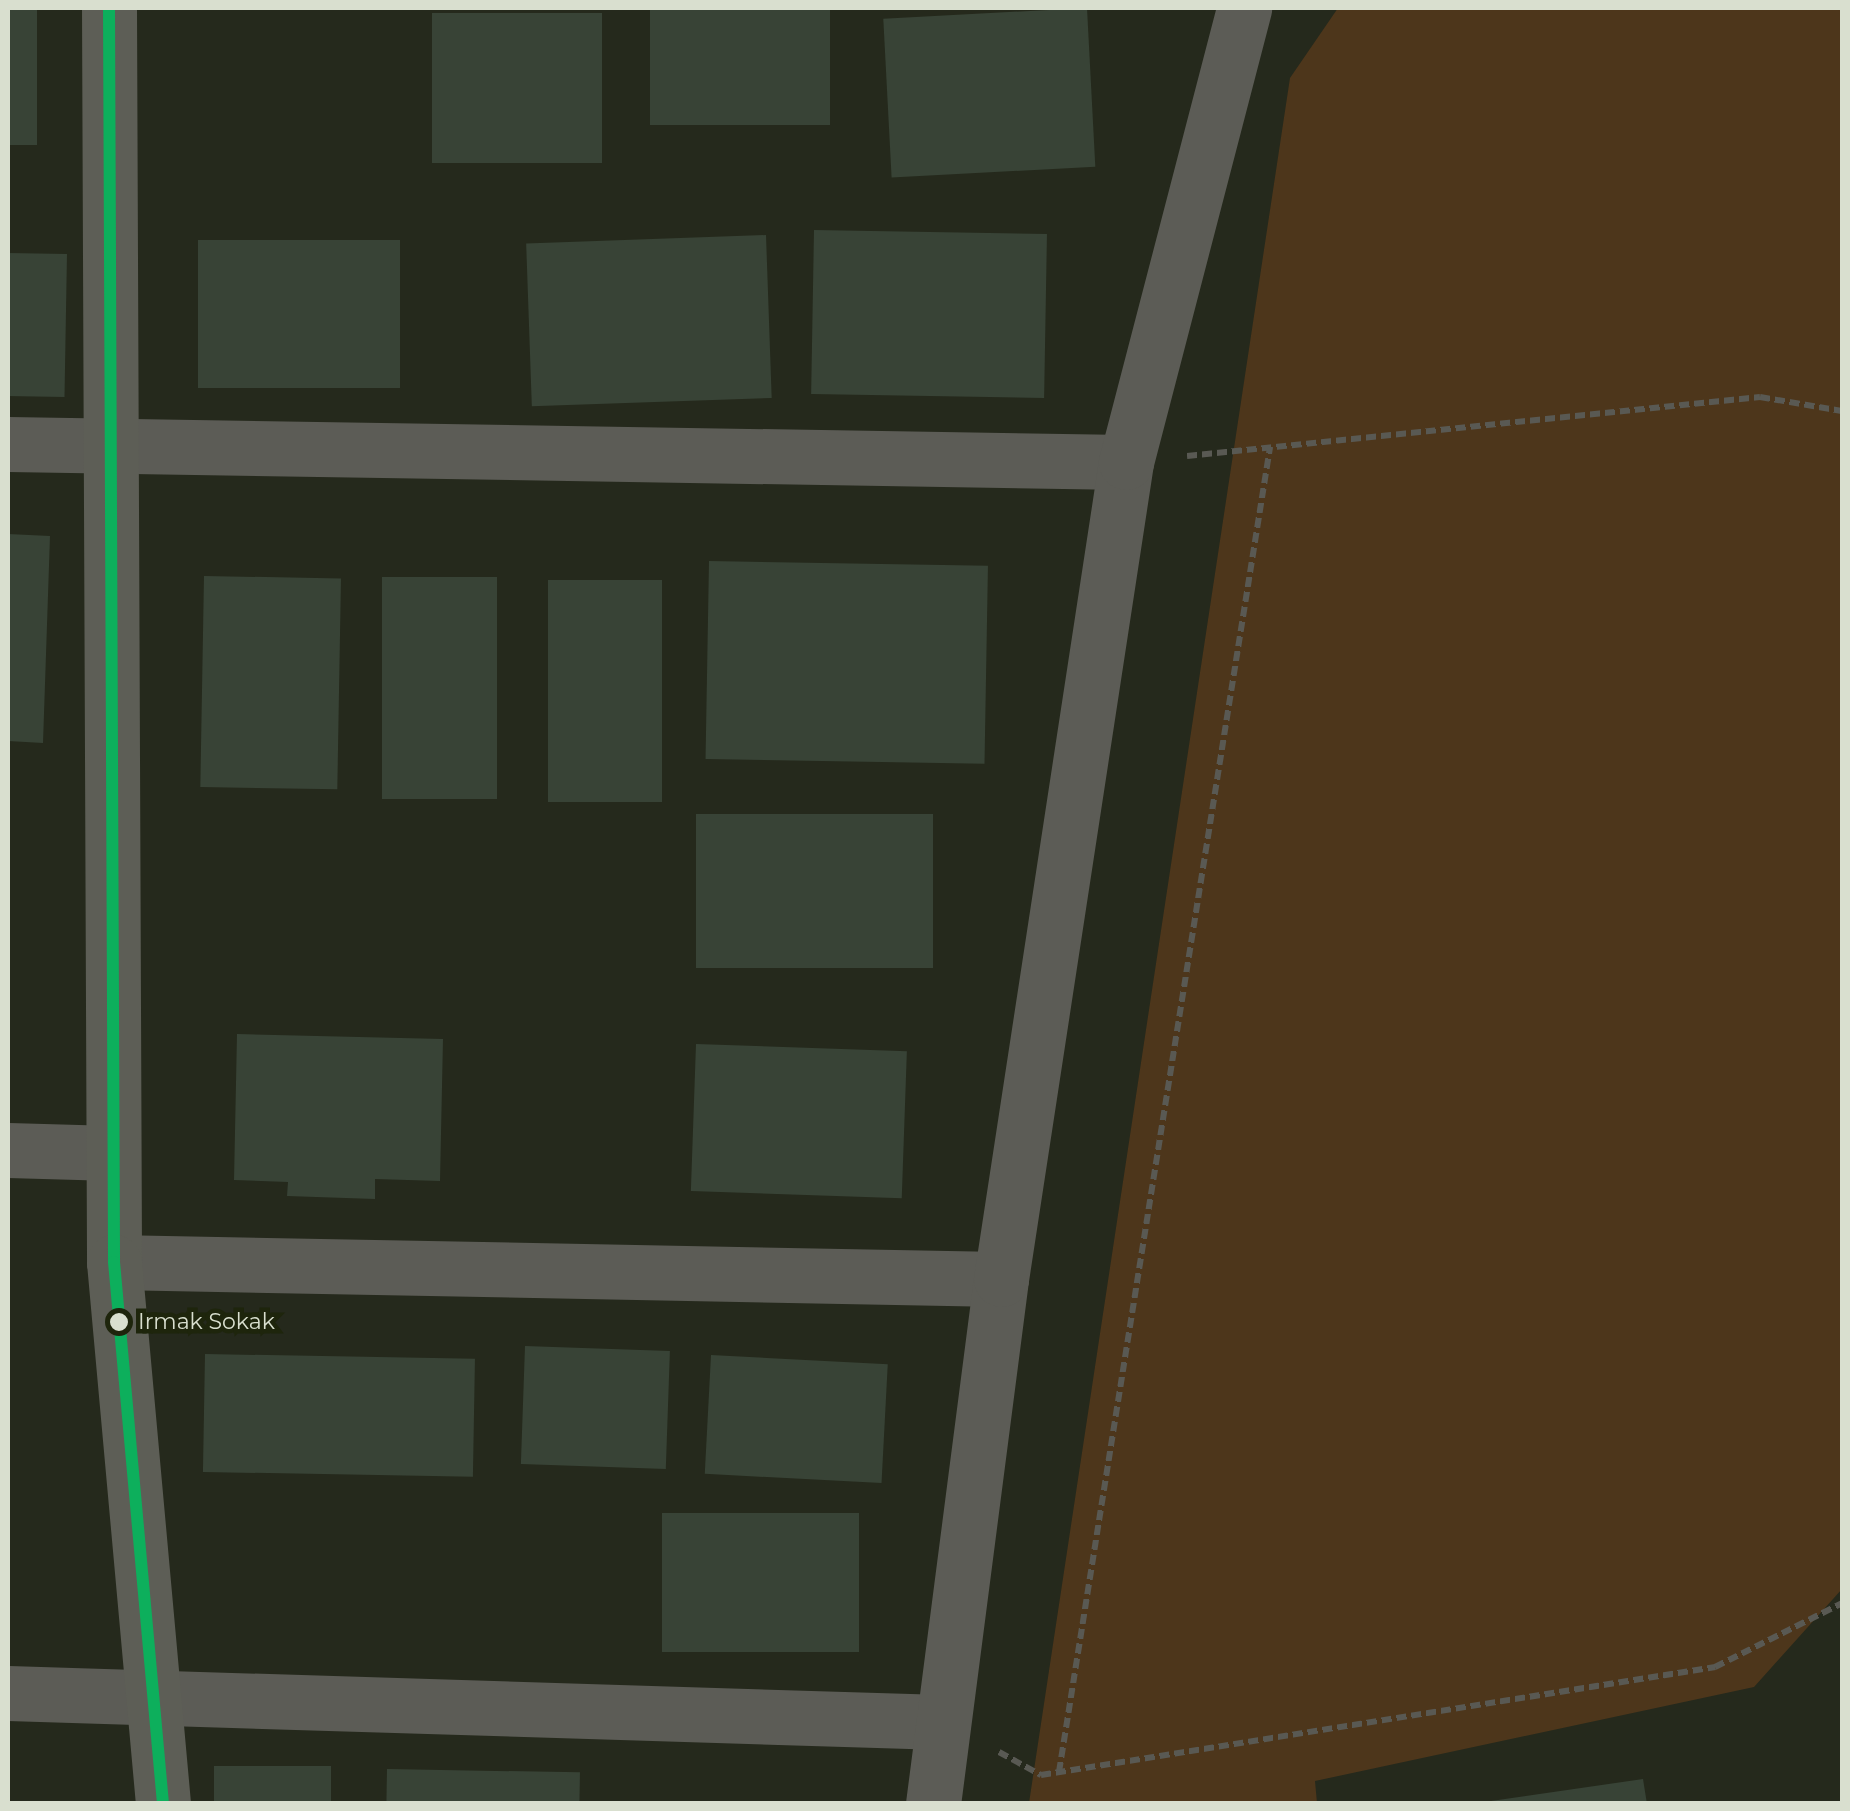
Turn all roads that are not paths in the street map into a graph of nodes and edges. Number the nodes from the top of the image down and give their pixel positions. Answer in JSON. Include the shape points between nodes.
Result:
{"nodes":[{"id":1,"x":109,"y":8,"type":"edge"},
{"id":2,"x":1244,"y":8,"type":"edge"},
{"id":3,"x":107,"y":442,"type":"junction"},
{"id":4,"x":8,"y":444,"type":"edge"},
{"id":5,"x":1126,"y":462,"type":"junction"},
{"id":6,"x":8,"y":1150,"type":"edge"},
{"id":7,"x":113,"y":1153,"type":"junction"},
{"id":8,"x":114,"y":1262,"type":"junction"},
{"id":9,"x":1001,"y":1279,"type":"junction"},
{"id":10,"x":8,"y":1693,"type":"edge"},
{"id":11,"x":149,"y":1703,"type":"junction"},
{"id":12,"x":942,"y":1722,"type":"junction"},
{"id":13,"x":162,"y":1804,"type":"edge"},
{"id":14,"x":933,"y":1804,"type":"edge"}],
"edges":[{"from":1,"to":3,"type":"street"},
{"from":2,"to":5,"type":"street"},
{"from":3,"to":4,"type":"street"},
{"from":3,"to":5,"type":"street"},
{"from":3,"to":7,"type":"street"},
{"from":5,"to":9,"type":"street"},
{"from":6,"to":7,"type":"street"},
{"from":7,"to":8,"type":"street"},
{"from":8,"to":9,"type":"street"},
{"from":8,"to":11,"type":"street"},
{"from":9,"to":12,"type":"street"},
{"from":10,"to":11,"type":"street"},
{"from":11,"to":12,"type":"street"},
{"from":11,"to":13,"type":"street"},
{"from":12,"to":14,"type":"street"}]}
